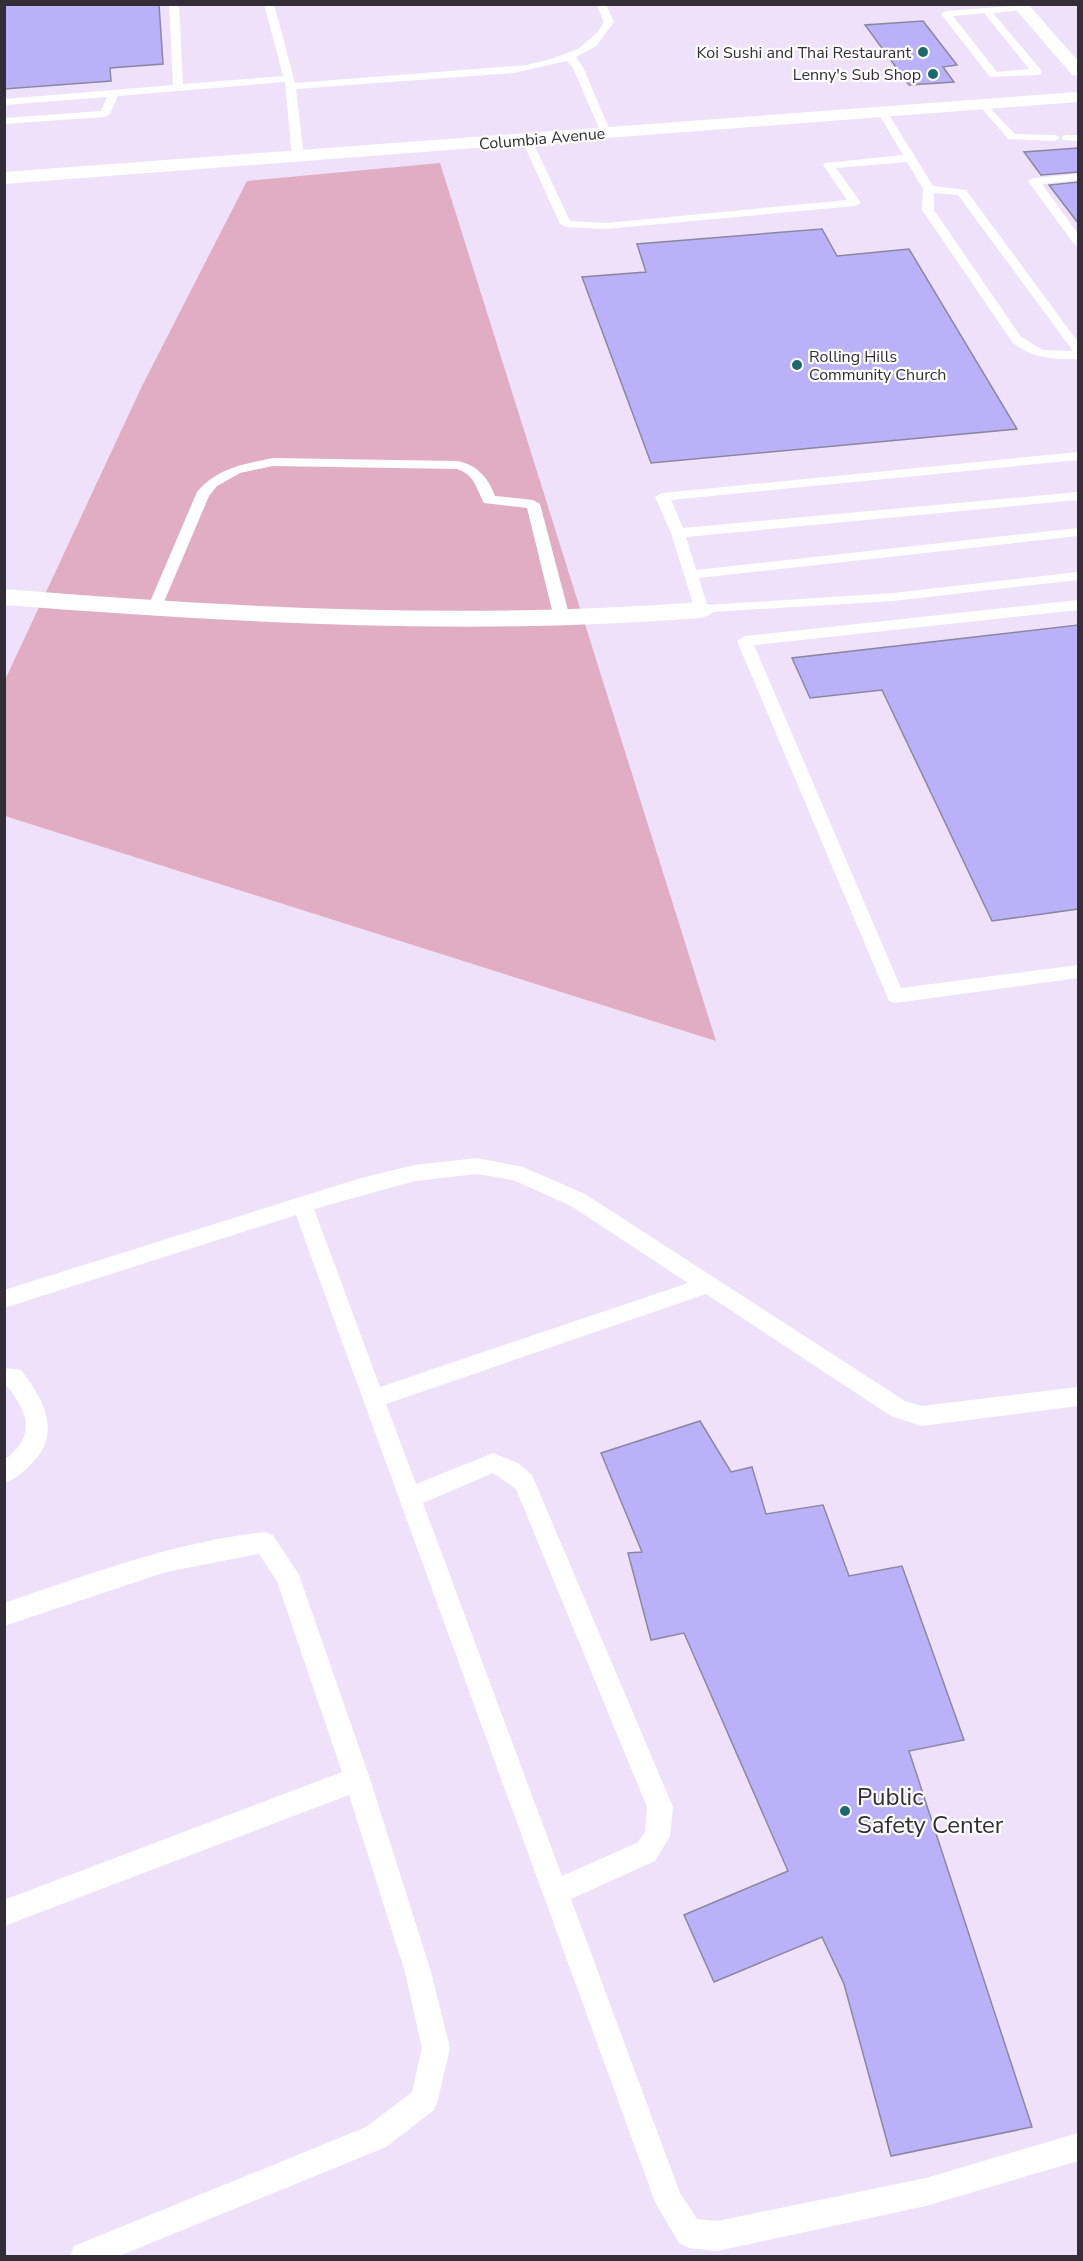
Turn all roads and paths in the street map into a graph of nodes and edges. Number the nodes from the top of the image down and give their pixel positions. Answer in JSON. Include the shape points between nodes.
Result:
{"nodes":[{"id":1,"x":174,"y":4,"type":"edge"},
{"id":2,"x":269,"y":4,"type":"edge"},
{"id":3,"x":601,"y":4,"type":"edge"},
{"id":4,"x":1020,"y":6,"type":"edge"},
{"id":5,"x":986,"y":10,"type":"junction"},
{"id":6,"x":569,"y":56,"type":"junction"},
{"id":7,"x":1078,"y":71,"type":"edge"},
{"id":8,"x":290,"y":82,"type":"junction"},
{"id":9,"x":178,"y":89,"type":"junction"},
{"id":10,"x":114,"y":94,"type":"junction"},
{"id":11,"x":1078,"y":97,"type":"edge"},
{"id":12,"x":4,"y":102,"type":"edge"},
{"id":13,"x":983,"y":104,"type":"junction"},
{"id":14,"x":883,"y":113,"type":"junction"},
{"id":15,"x":4,"y":121,"type":"edge"},
{"id":16,"x":606,"y":132,"type":"junction"},
{"id":17,"x":526,"y":138,"type":"junction"},
{"id":18,"x":1078,"y":138,"type":"edge"},
{"id":19,"x":297,"y":157,"type":"junction"},
{"id":20,"x":911,"y":158,"type":"junction"},
{"id":21,"x":1078,"y":177,"type":"edge"},
{"id":22,"x":4,"y":178,"type":"edge"},
{"id":23,"x":929,"y":189,"type":"junction"},
{"id":24,"x":1078,"y":242,"type":"edge"},
{"id":25,"x":1078,"y":350,"type":"edge"},
{"id":26,"x":1078,"y":355,"type":"edge"},
{"id":27,"x":1078,"y":456,"type":"edge"},
{"id":28,"x":1078,"y":496,"type":"edge"},
{"id":29,"x":1078,"y":532,"type":"edge"},
{"id":30,"x":678,"y":533,"type":"junction"},
{"id":31,"x":690,"y":574,"type":"junction"},
{"id":32,"x":1078,"y":576,"type":"edge"},
{"id":33,"x":4,"y":597,"type":"edge"},
{"id":34,"x":1078,"y":605,"type":"edge"},
{"id":35,"x":154,"y":609,"type":"junction"},
{"id":36,"x":701,"y":610,"type":"junction"},
{"id":37,"x":562,"y":618,"type":"junction"},
{"id":38,"x":1078,"y":971,"type":"edge"},
{"id":39,"x":302,"y":1205,"type":"junction"},
{"id":40,"x":708,"y":1285,"type":"junction"},
{"id":41,"x":4,"y":1299,"type":"edge"},
{"id":42,"x":4,"y":1378,"type":"edge"},
{"id":43,"x":1078,"y":1396,"type":"edge"},
{"id":44,"x":374,"y":1399,"type":"junction"},
{"id":45,"x":4,"y":1473,"type":"edge"},
{"id":46,"x":409,"y":1498,"type":"junction"},
{"id":47,"x":4,"y":1615,"type":"edge"},
{"id":48,"x":357,"y":1779,"type":"junction"},
{"id":49,"x":555,"y":1893,"type":"junction"},
{"id":50,"x":4,"y":1913,"type":"edge"},
{"id":51,"x":1078,"y":2147,"type":"edge"},
{"id":52,"x":84,"y":2256,"type":"edge"}],
"edges":[{"from":1,"to":9,"type":"lane"},
{"from":2,"to":8,"type":"lane"},
{"from":3,"to":6,"type":"lane","via":[[609,22],[604,33]]},
{"from":4,"to":5,"type":"lane"},
{"from":4,"to":7,"type":"main road"},
{"from":5,"to":5,"type":"lane","via":[[946,14],[994,75],[1037,72]]},
{"from":6,"to":8,"type":"lane","via":[[514,70]]},
{"from":6,"to":16,"type":"lane","via":[[578,67]]},
{"from":8,"to":9,"type":"lane"},
{"from":8,"to":19,"type":"lane"},
{"from":9,"to":10,"type":"lane"},
{"from":10,"to":12,"type":"lane"},
{"from":10,"to":15,"type":"lane","via":[[105,114]]},
{"from":11,"to":13,"type":"main road","name":"Columbia Avenue"},
{"from":13,"to":14,"type":"main road","name":"Columbia Avenue"},
{"from":13,"to":18,"type":"lane","via":[[1012,137]]},
{"from":14,"to":16,"type":"main road","name":"Columbia Avenue"},
{"from":14,"to":20,"type":"lane"},
{"from":16,"to":17,"type":"main road","name":"Columbia Avenue"},
{"from":17,"to":19,"type":"main road","name":"Columbia Avenue"},
{"from":17,"to":20,"type":"lane","via":[[566,224],[606,226],[855,202],[829,165]]},
{"from":19,"to":22,"type":"main road","name":"Columbia Avenue"},
{"from":20,"to":23,"type":"lane"},
{"from":21,"to":24,"type":"lane","via":[[1034,181]]},
{"from":23,"to":25,"type":"lane","via":[[962,192]]},
{"from":23,"to":26,"type":"lane","via":[[928,210],[1017,340],[1044,356]]},
{"from":27,"to":30,"type":"lane","via":[[662,497]]},
{"from":28,"to":30,"type":"lane"},
{"from":29,"to":31,"type":"lane"},
{"from":30,"to":31,"type":"lane"},
{"from":31,"to":36,"type":"lane"},
{"from":32,"to":36,"type":"lane","via":[[893,597]]},
{"from":33,"to":35,"type":"main road"},
{"from":34,"to":38,"type":"lane","via":[[745,641],[895,996]]},
{"from":35,"to":37,"type":"main road","via":[[336,618]]},
{"from":35,"to":37,"type":"lane","via":[[202,495],[212,483],[230,473],[273,462],[457,465],[472,470],[489,500],[533,504]]},
{"from":36,"to":37,"type":"main road"},
{"from":39,"to":40,"type":"lane","via":[[415,1173],[477,1166],[516,1173],[578,1200]]},
{"from":39,"to":41,"type":"lane"},
{"from":39,"to":44,"type":"lane"},
{"from":40,"to":43,"type":"lane","via":[[899,1409],[922,1416]]},
{"from":40,"to":44,"type":"lane"},
{"from":42,"to":45,"type":"lane","via":[[13,1377],[25,1391],[36,1413],[39,1435],[24,1460]]},
{"from":44,"to":46,"type":"lane"},
{"from":46,"to":49,"type":"lane"},
{"from":46,"to":49,"type":"lane","via":[[493,1463],[524,1482],[660,1807],[657,1836],[646,1852]]},
{"from":47,"to":48,"type":"lane","via":[[194,1555],[228,1546],[265,1543],[287,1575]]},
{"from":48,"to":50,"type":"lane"},
{"from":48,"to":52,"type":"lane","via":[[418,1972],[436,2048],[424,2100],[376,2137]]},
{"from":49,"to":51,"type":"lane","via":[[669,2202],[689,2233],[717,2236],[926,2192]]}]}
